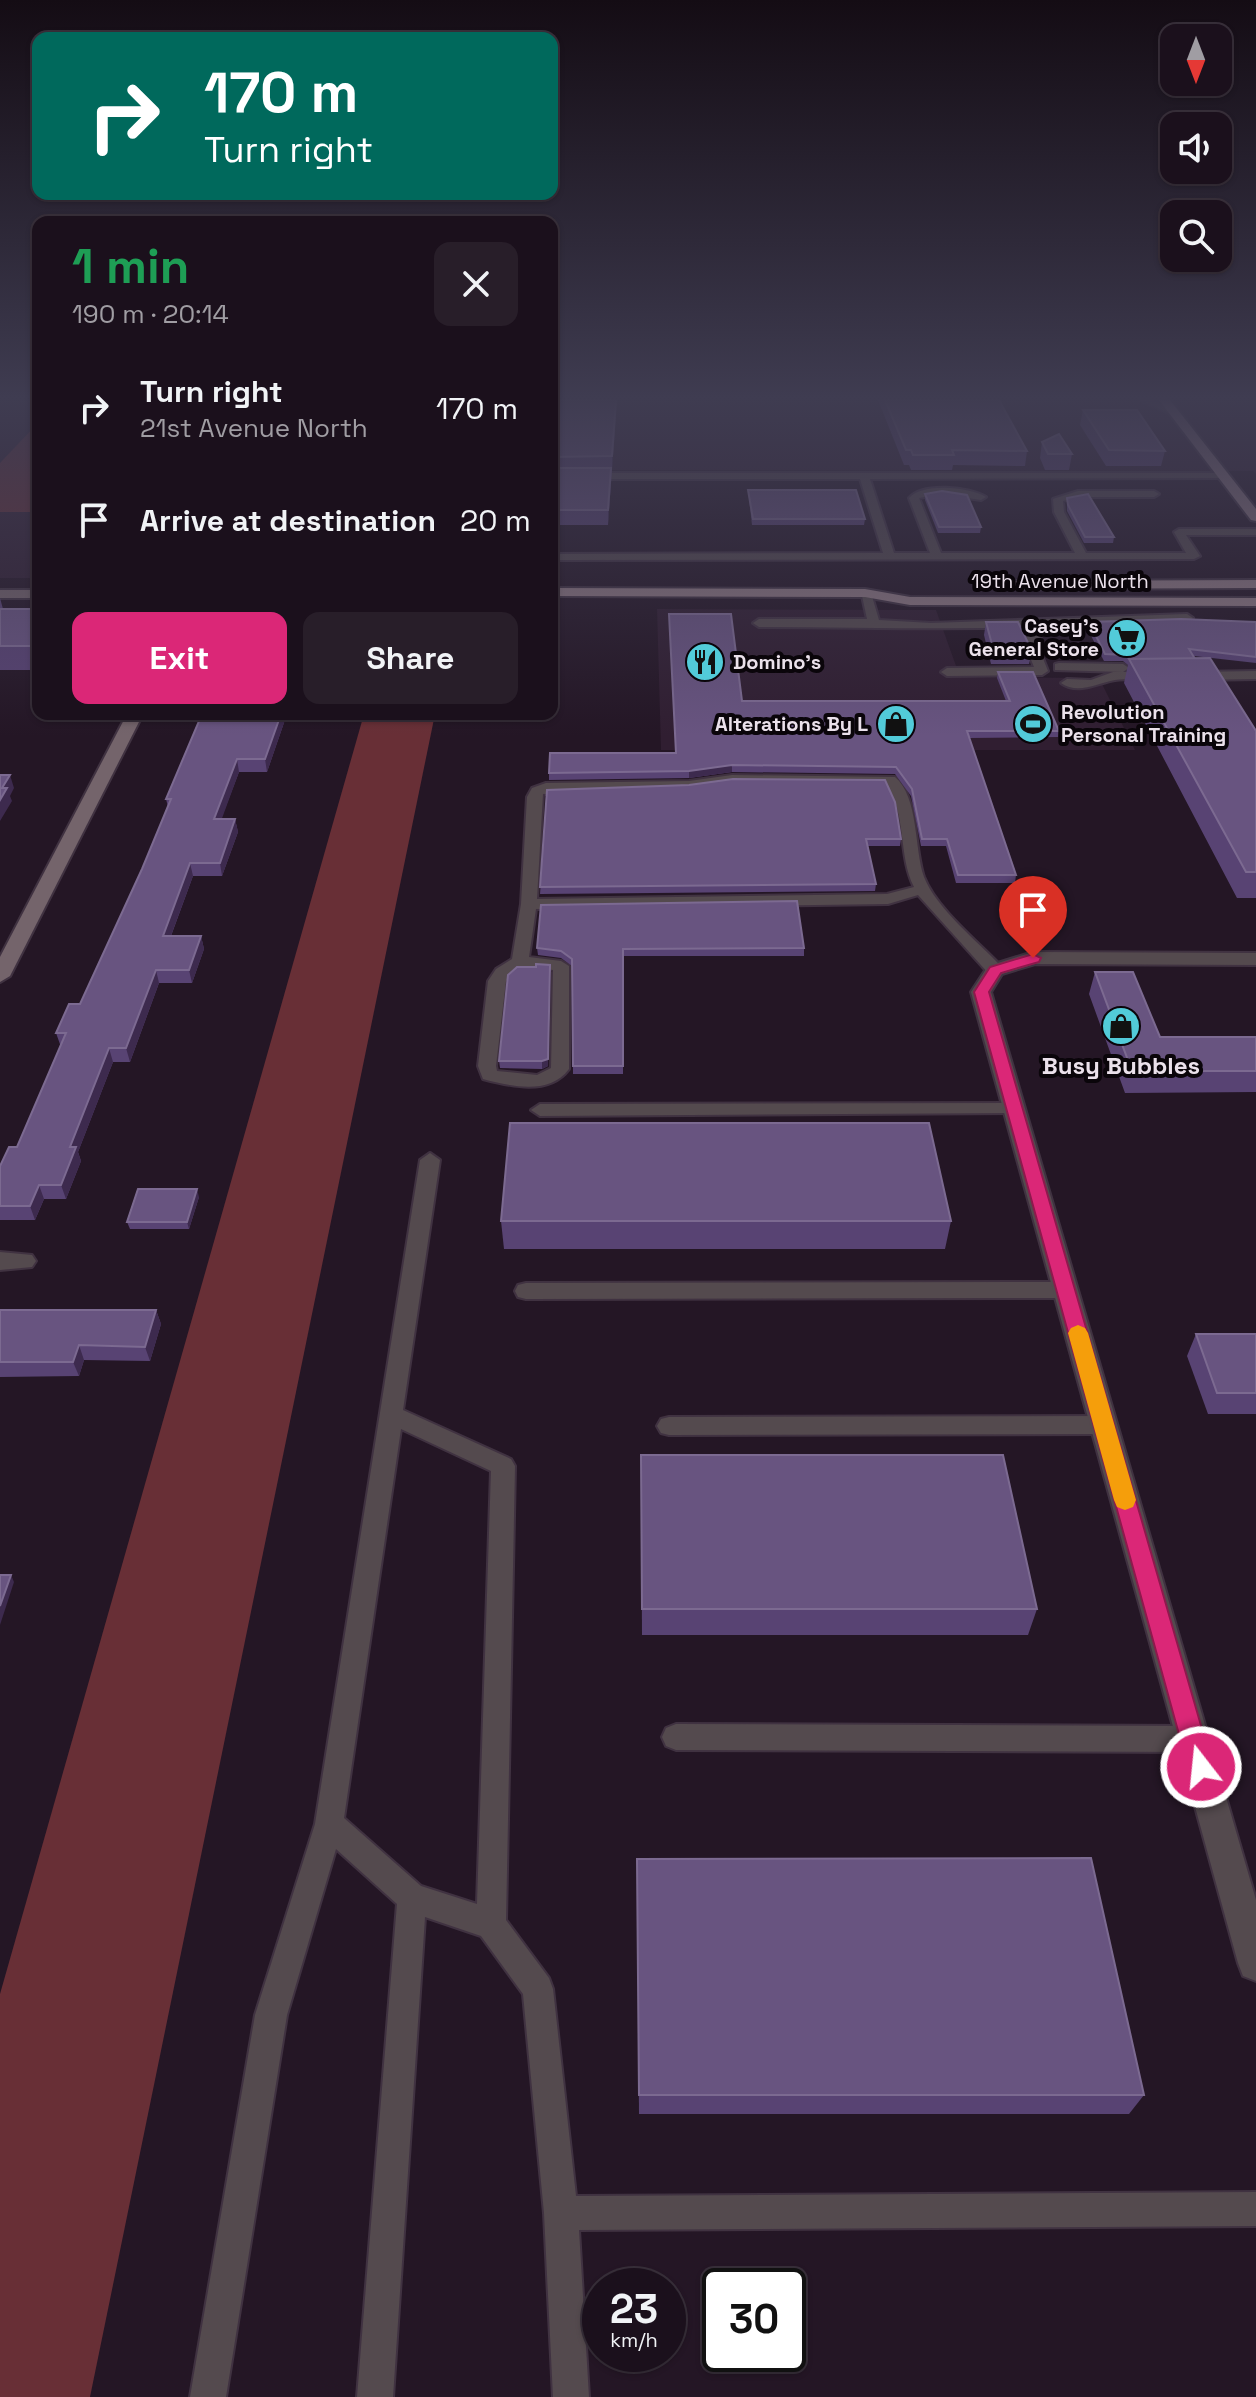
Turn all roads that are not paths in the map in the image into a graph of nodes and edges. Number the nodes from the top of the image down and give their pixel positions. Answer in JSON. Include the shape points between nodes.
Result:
{"nodes":[{"id":1,"x":876,"y":512,"type":"edge"},
{"id":2,"x":919,"y":512,"type":"edge"},
{"id":3,"x":1059,"y":512,"type":"edge"},
{"id":4,"x":1256,"y":532,"type":"edge"},
{"id":5,"x":1082,"y":556,"type":"junction"},
{"id":6,"x":558,"y":557,"type":"edge"},
{"id":7,"x":890,"y":557,"type":"junction"},
{"id":8,"x":937,"y":557,"type":"junction"},
{"id":9,"x":1256,"y":584,"type":"edge"},
{"id":10,"x":919,"y":585,"type":"dead end"},
{"id":11,"x":998,"y":585,"type":"dead end"},
{"id":12,"x":558,"y":592,"type":"edge"},
{"id":13,"x":865,"y":593,"type":"junction"},
{"id":14,"x":0,"y":594,"type":"edge"},
{"id":15,"x":32,"y":594,"type":"edge"},
{"id":16,"x":1145,"y":602,"type":"junction"},
{"id":17,"x":1256,"y":602,"type":"edge"},
{"id":18,"x":759,"y":623,"type":"dead end"},
{"id":19,"x":874,"y":623,"type":"junction"},
{"id":20,"x":1042,"y":630,"type":"dead end"},
{"id":21,"x":1059,"y":667,"type":"dead end"},
{"id":22,"x":947,"y":672,"type":"dead end"},
{"id":23,"x":1175,"y":672,"type":"junction"},
{"id":24,"x":1256,"y":675,"type":"edge"},
{"id":25,"x":1067,"y":683,"type":"dead end"},
{"id":26,"x":132,"y":720,"type":"edge"},
{"id":27,"x":923,"y":889,"type":"junction"},
{"id":28,"x":529,"y":904,"type":"junction"},
{"id":29,"x":1256,"y":959,"type":"edge"},
{"id":30,"x":520,"y":961,"type":"junction"},
{"id":31,"x":995,"y":970,"type":"junction"},
{"id":32,"x":0,"y":976,"type":"edge"},
{"id":33,"x":1014,"y":1109,"type":"junction"},
{"id":34,"x":540,"y":1110,"type":"dead end"},
{"id":35,"x":430,"y":1160,"type":"dead end"},
{"id":36,"x":1065,"y":1290,"type":"junction"},
{"id":37,"x":526,"y":1291,"type":"dead end"},
{"id":38,"x":390,"y":1414,"type":"junction"},
{"id":39,"x":1104,"y":1425,"type":"junction"},
{"id":40,"x":669,"y":1426,"type":"dead end"},
{"id":41,"x":676,"y":1737,"type":"dead end"},
{"id":42,"x":1193,"y":1739,"type":"junction"},
{"id":43,"x":329,"y":1824,"type":"junction"},
{"id":44,"x":412,"y":1898,"type":"junction"},
{"id":45,"x":491,"y":1924,"type":"junction"},
{"id":46,"x":1256,"y":1963,"type":"edge"},
{"id":47,"x":1256,"y":2209,"type":"edge"},
{"id":48,"x":561,"y":2213,"type":"junction"},
{"id":49,"x":208,"y":2397,"type":"edge"},
{"id":50,"x":375,"y":2397,"type":"edge"},
{"id":51,"x":571,"y":2397,"type":"edge"}],
"edges":[{"from":1,"to":7,"type":"lane"},
{"from":2,"to":8,"type":"lane"},
{"from":3,"to":5,"type":"lane"},
{"from":4,"to":5,"type":"lane","via":[[1179,532],[1194,556]]},
{"from":5,"to":8,"type":"lane"},
{"from":6,"to":7,"type":"lane"},
{"from":7,"to":8,"type":"lane"},
{"from":9,"to":11,"type":"main road","name":"19th Avenue North"},
{"from":10,"to":13,"type":"main road","name":"19th Avenue North"},
{"from":12,"to":13,"type":"main road","name":"19th Avenue North"},
{"from":13,"to":16,"type":"main road","name":"19th Avenue North","via":[[910,601]]},
{"from":13,"to":19,"type":"lane"},
{"from":14,"to":15,"type":"street"},
{"from":16,"to":17,"type":"main road","name":"19th Avenue North"},
{"from":16,"to":19,"type":"lane","via":[[1187,618],[931,627]]},
{"from":18,"to":19,"type":"lane"},
{"from":20,"to":22,"type":"lane","via":[[1029,640],[1042,671]]},
{"from":21,"to":23,"type":"lane"},
{"from":23,"to":24,"type":"lane"},
{"from":23,"to":25,"type":"lane"},
{"from":26,"to":32,"type":"street"},
{"from":27,"to":28,"type":"lane","via":[[888,899]]},
{"from":27,"to":28,"type":"lane","via":[[896,785],[890,780],[732,779],[537,791]]},
{"from":27,"to":31,"type":"lane"},
{"from":28,"to":30,"type":"lane"},
{"from":29,"to":31,"type":"street","via":[[1033,958]]},
{"from":30,"to":30,"type":"lane","via":[[497,981],[487,1066],[489,1075],[545,1079],[560,1069],[561,966]]},
{"from":31,"to":33,"type":"street","via":[[981,992]]},
{"from":33,"to":34,"type":"lane"},
{"from":33,"to":36,"type":"street"},
{"from":35,"to":38,"type":"lane"},
{"from":36,"to":37,"type":"lane"},
{"from":36,"to":39,"type":"street"},
{"from":38,"to":43,"type":"lane"},
{"from":38,"to":45,"type":"lane","via":[[503,1466]]},
{"from":39,"to":40,"type":"lane"},
{"from":39,"to":42,"type":"street"},
{"from":41,"to":42,"type":"lane"},
{"from":42,"to":46,"type":"street"},
{"from":43,"to":44,"type":"lane"},
{"from":43,"to":49,"type":"lane","via":[[271,2015]]},
{"from":44,"to":45,"type":"lane"},
{"from":44,"to":50,"type":"lane"},
{"from":45,"to":48,"type":"lane","via":[[538,1989]]},
{"from":47,"to":48,"type":"lane"},
{"from":48,"to":51,"type":"lane"}]}
